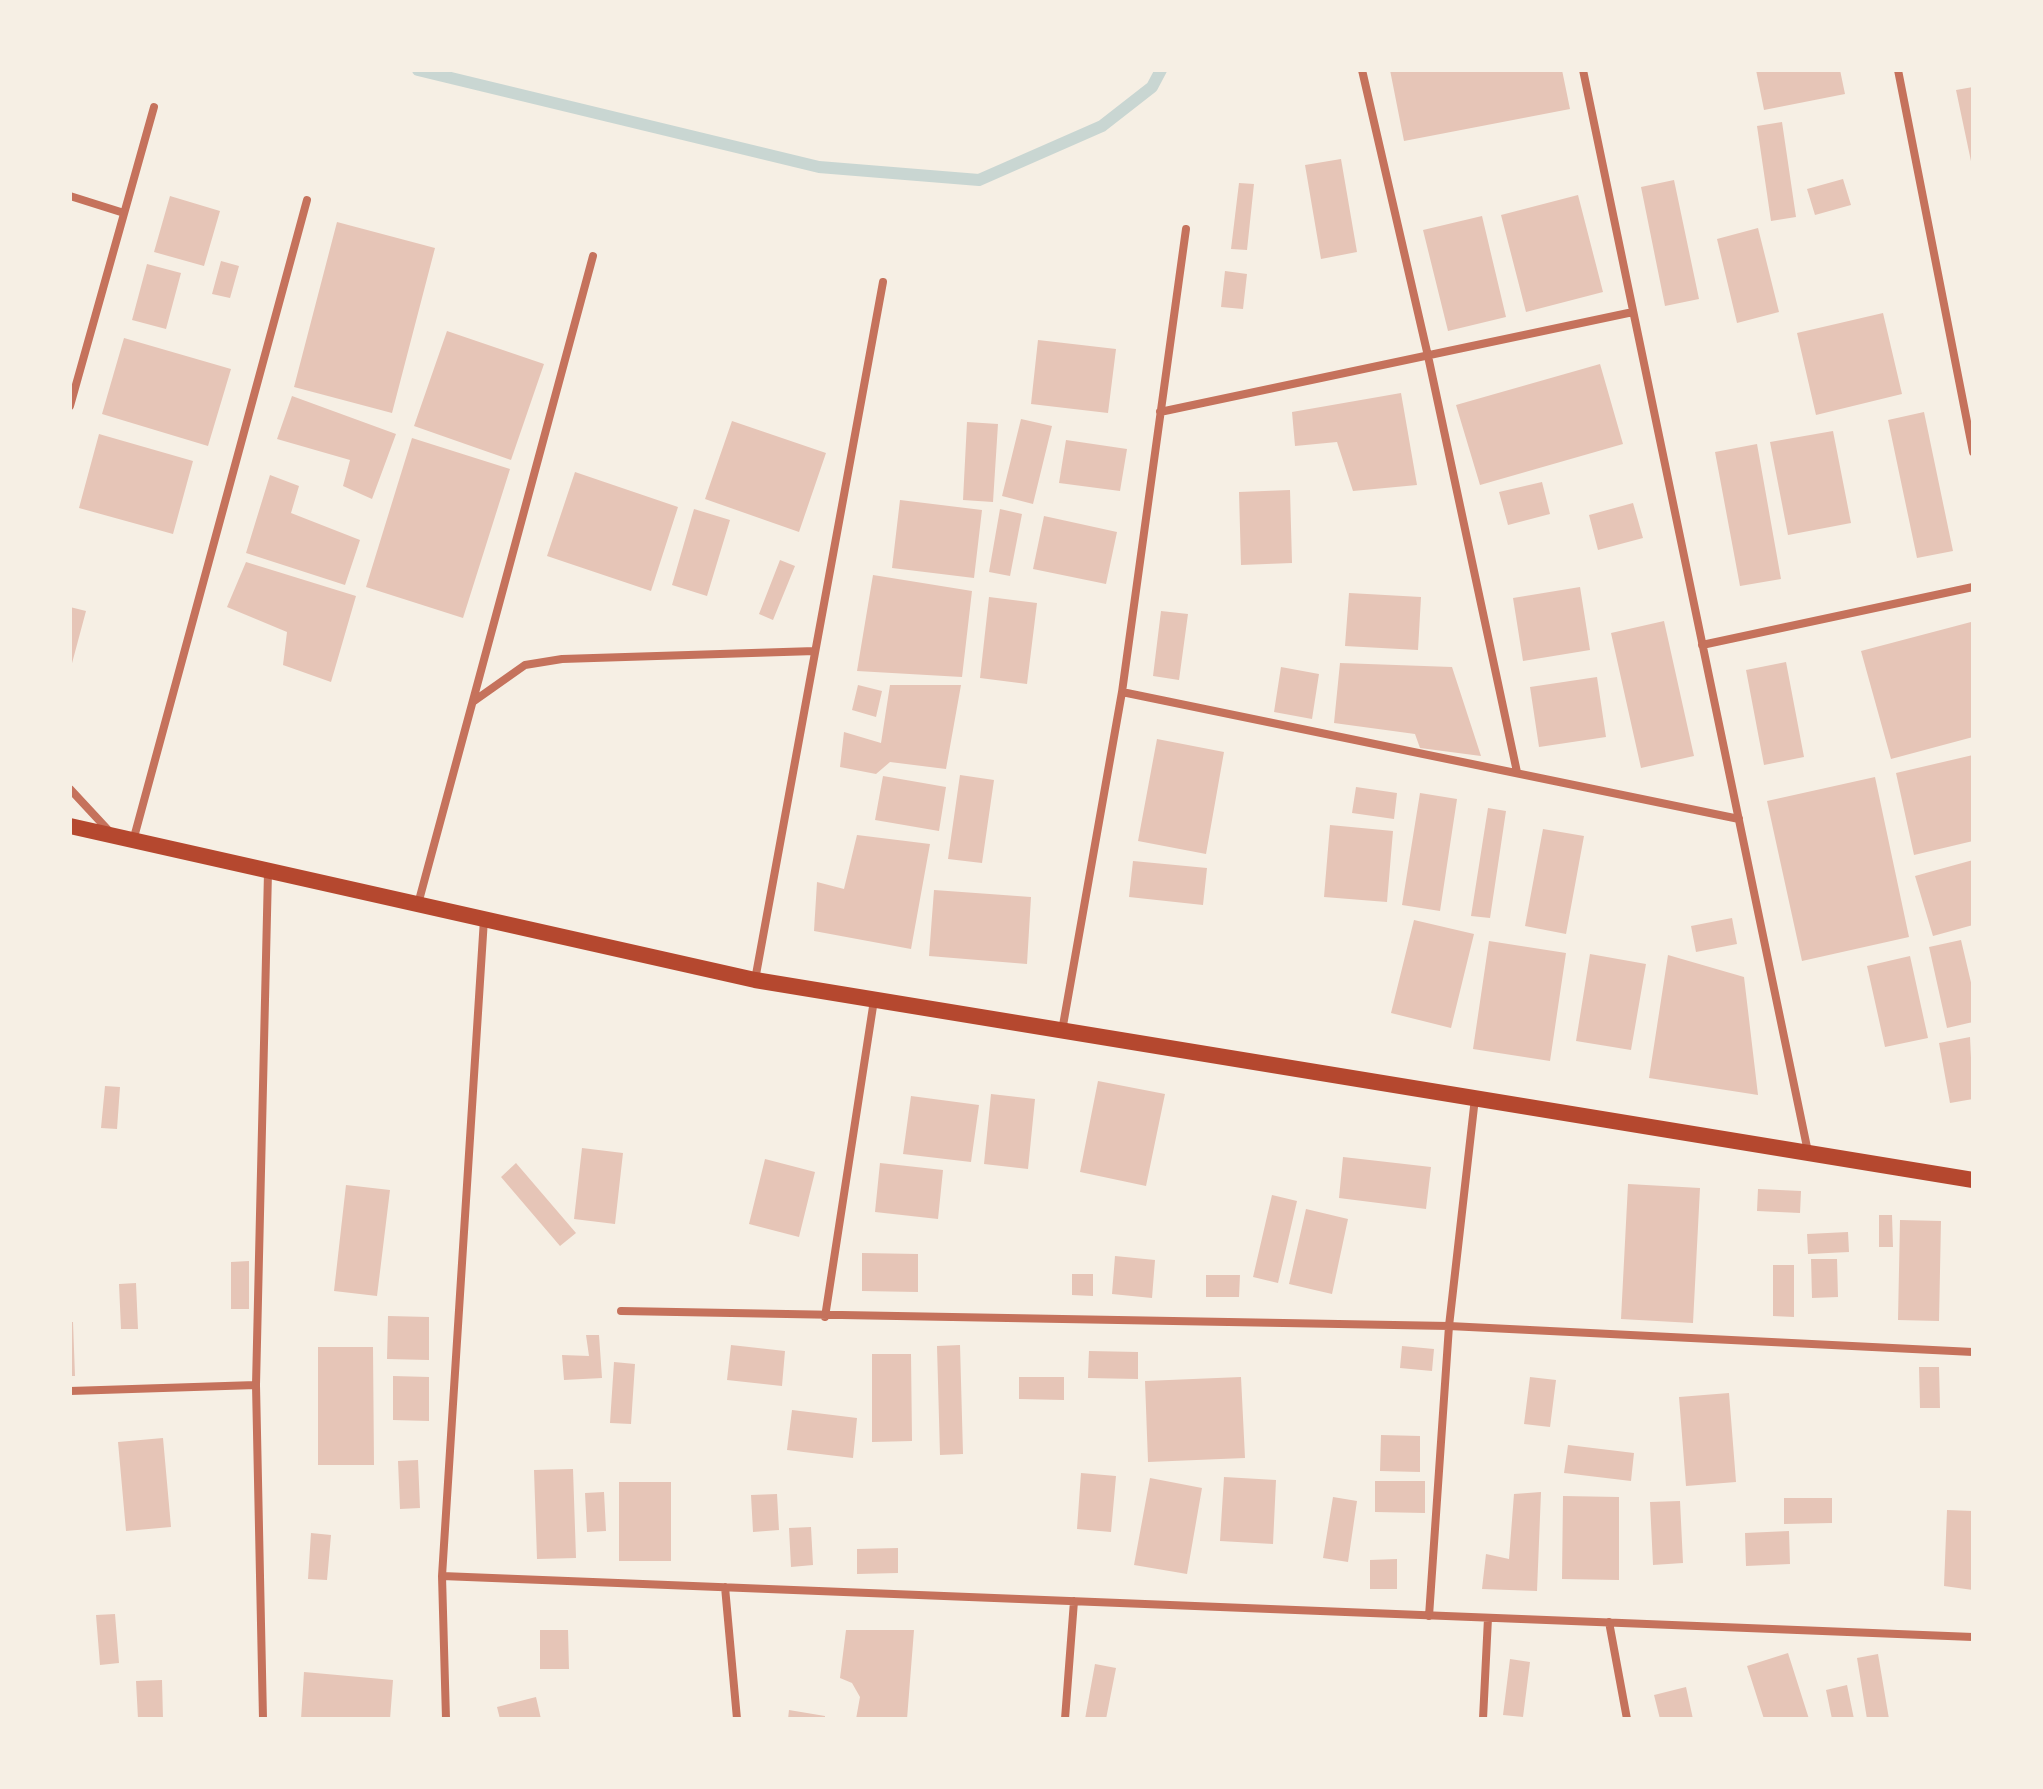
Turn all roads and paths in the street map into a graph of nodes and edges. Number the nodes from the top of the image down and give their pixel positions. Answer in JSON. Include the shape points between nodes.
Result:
{"nodes":[{"id":1,"x":1362,"y":70,"type":"edge"},
{"id":2,"x":1583,"y":70,"type":"edge"},
{"id":3,"x":1898,"y":70,"type":"edge"},
{"id":4,"x":154,"y":107,"type":"dead end"},
{"id":5,"x":70,"y":196,"type":"edge"},
{"id":6,"x":307,"y":200,"type":"dead end"},
{"id":7,"x":124,"y":213,"type":"junction"},
{"id":8,"x":1186,"y":229,"type":"dead end"},
{"id":9,"x":593,"y":256,"type":"dead end"},
{"id":10,"x":883,"y":282,"type":"dead end"},
{"id":11,"x":1633,"y":312,"type":"junction"},
{"id":12,"x":1428,"y":356,"type":"junction"},
{"id":13,"x":70,"y":406,"type":"edge"},
{"id":14,"x":1160,"y":412,"type":"junction"},
{"id":15,"x":1973,"y":452,"type":"edge"},
{"id":16,"x":1973,"y":587,"type":"edge"},
{"id":17,"x":1702,"y":645,"type":"junction"},
{"id":18,"x":815,"y":651,"type":"junction"},
{"id":19,"x":1122,"y":692,"type":"junction"},
{"id":20,"x":473,"y":701,"type":"junction"},
{"id":21,"x":1517,"y":772,"type":"junction"},
{"id":22,"x":70,"y":789,"type":"edge"},
{"id":23,"x":1739,"y":819,"type":"junction"},
{"id":24,"x":70,"y":826,"type":"edge"},
{"id":25,"x":115,"y":837,"type":"junction"},
{"id":26,"x":70,"y":838,"type":"edge"},
{"id":27,"x":133,"y":842,"type":"junction"},
{"id":28,"x":268,"y":872,"type":"junction"},
{"id":29,"x":418,"y":904,"type":"junction"},
{"id":30,"x":484,"y":919,"type":"junction"},
{"id":31,"x":755,"y":980,"type":"junction"},
{"id":32,"x":874,"y":1000,"type":"junction"},
{"id":33,"x":1062,"y":1032,"type":"junction"},
{"id":34,"x":1475,"y":1098,"type":"junction"},
{"id":35,"x":1808,"y":1153,"type":"junction"},
{"id":36,"x":1973,"y":1180,"type":"edge"},
{"id":37,"x":621,"y":1311,"type":"dead end"},
{"id":38,"x":825,"y":1317,"type":"junction"},
{"id":39,"x":1449,"y":1326,"type":"junction"},
{"id":40,"x":1973,"y":1352,"type":"edge"},
{"id":41,"x":256,"y":1385,"type":"junction"},
{"id":42,"x":70,"y":1391,"type":"edge"},
{"id":43,"x":442,"y":1576,"type":"junction"},
{"id":44,"x":725,"y":1587,"type":"junction"},
{"id":45,"x":1074,"y":1601,"type":"junction"},
{"id":46,"x":1429,"y":1616,"type":"junction"},
{"id":47,"x":1488,"y":1618,"type":"junction"},
{"id":48,"x":1609,"y":1622,"type":"junction"},
{"id":49,"x":1973,"y":1637,"type":"edge"},
{"id":50,"x":263,"y":1719,"type":"edge"},
{"id":51,"x":446,"y":1719,"type":"edge"},
{"id":52,"x":737,"y":1719,"type":"edge"},
{"id":53,"x":1065,"y":1719,"type":"edge"},
{"id":54,"x":1483,"y":1719,"type":"edge"},
{"id":55,"x":1627,"y":1719,"type":"edge"}],
"edges":[{"from":1,"to":12,"type":"street"},
{"from":2,"to":11,"type":"street"},
{"from":3,"to":15,"type":"street"},
{"from":4,"to":7,"type":"street"},
{"from":5,"to":7,"type":"street"},
{"from":6,"to":27,"type":"street"},
{"from":7,"to":13,"type":"street"},
{"from":8,"to":14,"type":"street"},
{"from":9,"to":20,"type":"street"},
{"from":10,"to":18,"type":"street"},
{"from":11,"to":12,"type":"street"},
{"from":11,"to":17,"type":"street"},
{"from":12,"to":14,"type":"street"},
{"from":12,"to":21,"type":"street"},
{"from":14,"to":19,"type":"street"},
{"from":16,"to":17,"type":"street"},
{"from":17,"to":23,"type":"street"},
{"from":18,"to":20,"type":"street","via":[[562,659],[525,665]]},
{"from":18,"to":31,"type":"street"},
{"from":19,"to":21,"type":"street"},
{"from":19,"to":33,"type":"street"},
{"from":20,"to":29,"type":"street"},
{"from":21,"to":23,"type":"street"},
{"from":22,"to":25,"type":"street"},
{"from":23,"to":35,"type":"street"},
{"from":24,"to":25,"type":"main road"},
{"from":25,"to":26,"type":"main road"},
{"from":25,"to":27,"type":"main road"},
{"from":27,"to":28,"type":"main road"},
{"from":28,"to":29,"type":"main road"},
{"from":28,"to":41,"type":"street"},
{"from":29,"to":30,"type":"main road"},
{"from":30,"to":31,"type":"main road"},
{"from":30,"to":43,"type":"street"},
{"from":31,"to":32,"type":"main road"},
{"from":32,"to":33,"type":"main road"},
{"from":32,"to":38,"type":"street"},
{"from":33,"to":34,"type":"main road"},
{"from":34,"to":35,"type":"main road"},
{"from":34,"to":39,"type":"street"},
{"from":35,"to":36,"type":"main road"},
{"from":37,"to":38,"type":"street"},
{"from":38,"to":39,"type":"street"},
{"from":39,"to":40,"type":"street"},
{"from":39,"to":46,"type":"street"},
{"from":41,"to":42,"type":"street"},
{"from":41,"to":50,"type":"street"},
{"from":43,"to":44,"type":"street"},
{"from":43,"to":51,"type":"street"},
{"from":44,"to":45,"type":"street"},
{"from":44,"to":52,"type":"street"},
{"from":45,"to":46,"type":"street"},
{"from":45,"to":53,"type":"street"},
{"from":46,"to":47,"type":"street"},
{"from":47,"to":48,"type":"street"},
{"from":47,"to":54,"type":"street"},
{"from":48,"to":49,"type":"street"},
{"from":48,"to":55,"type":"street"}]}
